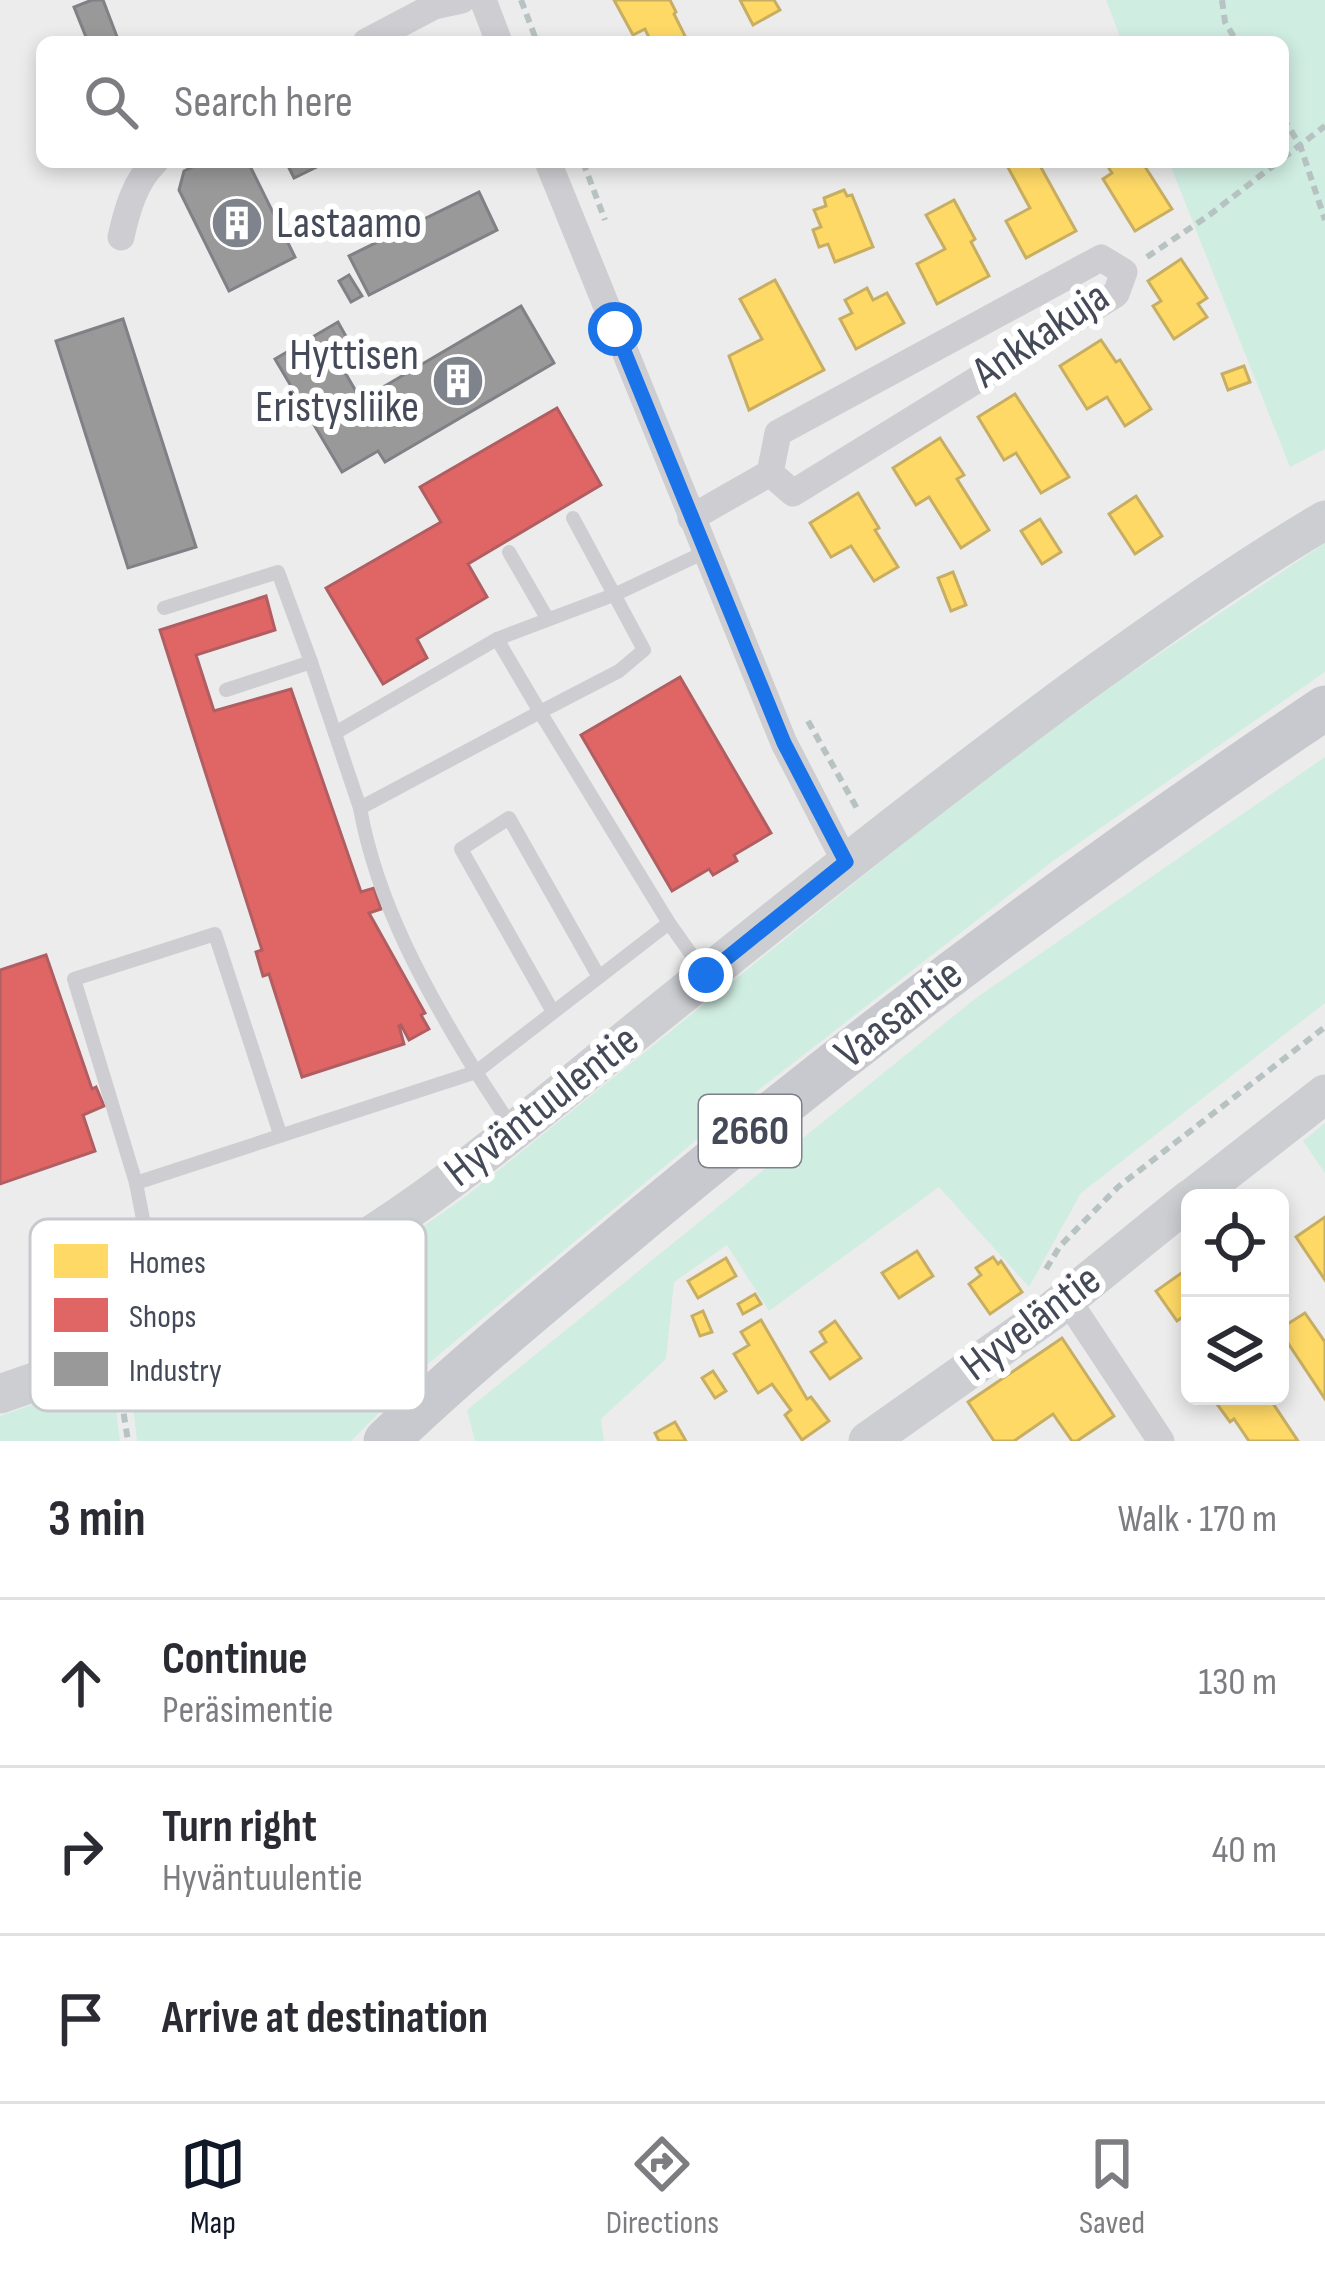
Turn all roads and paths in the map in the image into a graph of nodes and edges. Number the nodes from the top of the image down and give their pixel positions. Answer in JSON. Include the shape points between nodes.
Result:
{"nodes":[{"id":1,"x":462,"y":0,"type":"edge"},
{"id":2,"x":482,"y":0,"type":"edge"},
{"id":3,"x":520,"y":0,"type":"edge"},
{"id":4,"x":1222,"y":0,"type":"edge"},
{"id":5,"x":377,"y":36,"type":"edge"},
{"id":6,"x":497,"y":36,"type":"edge"},
{"id":7,"x":535,"y":36,"type":"edge"},
{"id":8,"x":1233,"y":36,"type":"edge"},
{"id":9,"x":1325,"y":126,"type":"edge"},
{"id":10,"x":1289,"y":128,"type":"edge"},
{"id":11,"x":1300,"y":145,"type":"junction"},
{"id":12,"x":1289,"y":153,"type":"edge"},
{"id":13,"x":147,"y":168,"type":"edge"},
{"id":14,"x":550,"y":168,"type":"edge"},
{"id":15,"x":1270,"y":168,"type":"edge"},
{"id":16,"x":1325,"y":220,"type":"edge"},
{"id":17,"x":121,"y":237,"type":"dead end"},
{"id":18,"x":1124,"y":272,"type":"junction"},
{"id":19,"x":770,"y":473,"type":"junction"},
{"id":20,"x":573,"y":518,"type":"dead end"},
{"id":21,"x":691,"y":518,"type":"junction"},
{"id":22,"x":1325,"y":520,"type":"edge"},
{"id":23,"x":509,"y":552,"type":"dead end"},
{"id":24,"x":705,"y":552,"type":"junction"},
{"id":25,"x":616,"y":594,"type":"junction"},
{"id":26,"x":164,"y":608,"type":"dead end"},
{"id":27,"x":547,"y":618,"type":"junction"},
{"id":28,"x":497,"y":639,"type":"junction"},
{"id":29,"x":311,"y":662,"type":"junction"},
{"id":30,"x":226,"y":690,"type":"dead end"},
{"id":31,"x":1325,"y":709,"type":"edge"},
{"id":32,"x":541,"y":712,"type":"junction"},
{"id":33,"x":335,"y":733,"type":"junction"},
{"id":34,"x":360,"y":808,"type":"junction"},
{"id":35,"x":846,"y":862,"type":"junction"},
{"id":36,"x":669,"y":923,"type":"junction"},
{"id":37,"x":706,"y":975,"type":"junction"},
{"id":38,"x":599,"y":976,"type":"junction"},
{"id":39,"x":554,"y":1012,"type":"junction"},
{"id":40,"x":1325,"y":1027,"type":"edge"},
{"id":41,"x":476,"y":1072,"type":"junction"},
{"id":42,"x":1325,"y":1094,"type":"edge"},
{"id":43,"x":514,"y":1130,"type":"junction"},
{"id":44,"x":280,"y":1134,"type":"junction"},
{"id":45,"x":136,"y":1183,"type":"junction"},
{"id":46,"x":1204,"y":1189,"type":"edge"},
{"id":47,"x":1181,"y":1205,"type":"edge"},
{"id":48,"x":143,"y":1219,"type":"edge"},
{"id":49,"x":396,"y":1219,"type":"edge"},
{"id":50,"x":1056,"y":1284,"type":"junction"},
{"id":51,"x":30,"y":1384,"type":"edge"},
{"id":52,"x":0,"y":1394,"type":"edge"},
{"id":53,"x":426,"y":1402,"type":"edge"},
{"id":54,"x":417,"y":1411,"type":"edge"},
{"id":55,"x":386,"y":1441,"type":"edge"},
{"id":56,"x":868,"y":1441,"type":"edge"},
{"id":57,"x":1161,"y":1441,"type":"edge"}],
"edges":[{"from":1,"to":5,"type":"street"},
{"from":2,"to":6,"type":"street"},
{"from":3,"to":7,"type":"path"},
{"from":4,"to":8,"type":"path"},
{"from":9,"to":11,"type":"path"},
{"from":10,"to":11,"type":"path"},
{"from":11,"to":12,"type":"path"},
{"from":11,"to":16,"type":"path"},
{"from":13,"to":17,"type":"street"},
{"from":14,"to":21,"type":"street"},
{"from":15,"to":18,"type":"path"},
{"from":18,"to":19,"type":"street","name":"Ankkakuja","via":[[1117,294],[793,493]]},
{"from":18,"to":19,"type":"street","name":"Ankkakuja","via":[[1101,258],[778,433]]},
{"from":19,"to":21,"type":"street"},
{"from":20,"to":25,"type":"lane"},
{"from":21,"to":24,"type":"street"},
{"from":22,"to":35,"type":"street","name":"Hyväntuulentie","via":[[1148,636]]},
{"from":23,"to":27,"type":"lane"},
{"from":24,"to":25,"type":"lane"},
{"from":24,"to":35,"type":"street","via":[[784,743]]},
{"from":25,"to":27,"type":"lane"},
{"from":25,"to":32,"type":"lane","via":[[644,650]]},
{"from":26,"to":29,"type":"lane","via":[[278,572]]},
{"from":27,"to":28,"type":"lane"},
{"from":28,"to":32,"type":"lane"},
{"from":28,"to":33,"type":"lane"},
{"from":29,"to":30,"type":"lane"},
{"from":29,"to":33,"type":"lane"},
{"from":31,"to":53,"type":"main road","name":"Vaasantie","number":"2660","via":[[876,1031]]},
{"from":32,"to":34,"type":"lane"},
{"from":32,"to":36,"type":"lane"},
{"from":33,"to":34,"type":"lane"},
{"from":34,"to":41,"type":"lane","via":[[401,937]]},
{"from":35,"to":37,"type":"street","name":"Hyväntuulentie"},
{"from":36,"to":37,"type":"lane"},
{"from":36,"to":38,"type":"lane"},
{"from":37,"to":43,"type":"street","name":"Hyväntuulentie"},
{"from":38,"to":39,"type":"lane"},
{"from":38,"to":39,"type":"lane","via":[[509,818],[460,849]]},
{"from":39,"to":41,"type":"lane"},
{"from":40,"to":50,"type":"path","via":[[1118,1187],[1074,1231]]},
{"from":41,"to":43,"type":"lane"},
{"from":41,"to":44,"type":"lane"},
{"from":42,"to":46,"type":"street","name":"Hyveläntie"},
{"from":43,"to":49,"type":"street","name":"Hyväntuulentie"},
{"from":44,"to":45,"type":"lane"},
{"from":44,"to":45,"type":"lane","via":[[215,934],[74,979]]},
{"from":45,"to":48,"type":"lane"},
{"from":47,"to":50,"type":"street","name":"Hyveläntie"},
{"from":50,"to":56,"type":"street","name":"Hyveläntie"},
{"from":50,"to":57,"type":"street"},
{"from":51,"to":52,"type":"street","name":"Hyväntuulentie"},
{"from":54,"to":55,"type":"main road","name":"Vaasantie","number":"2660"}]}
